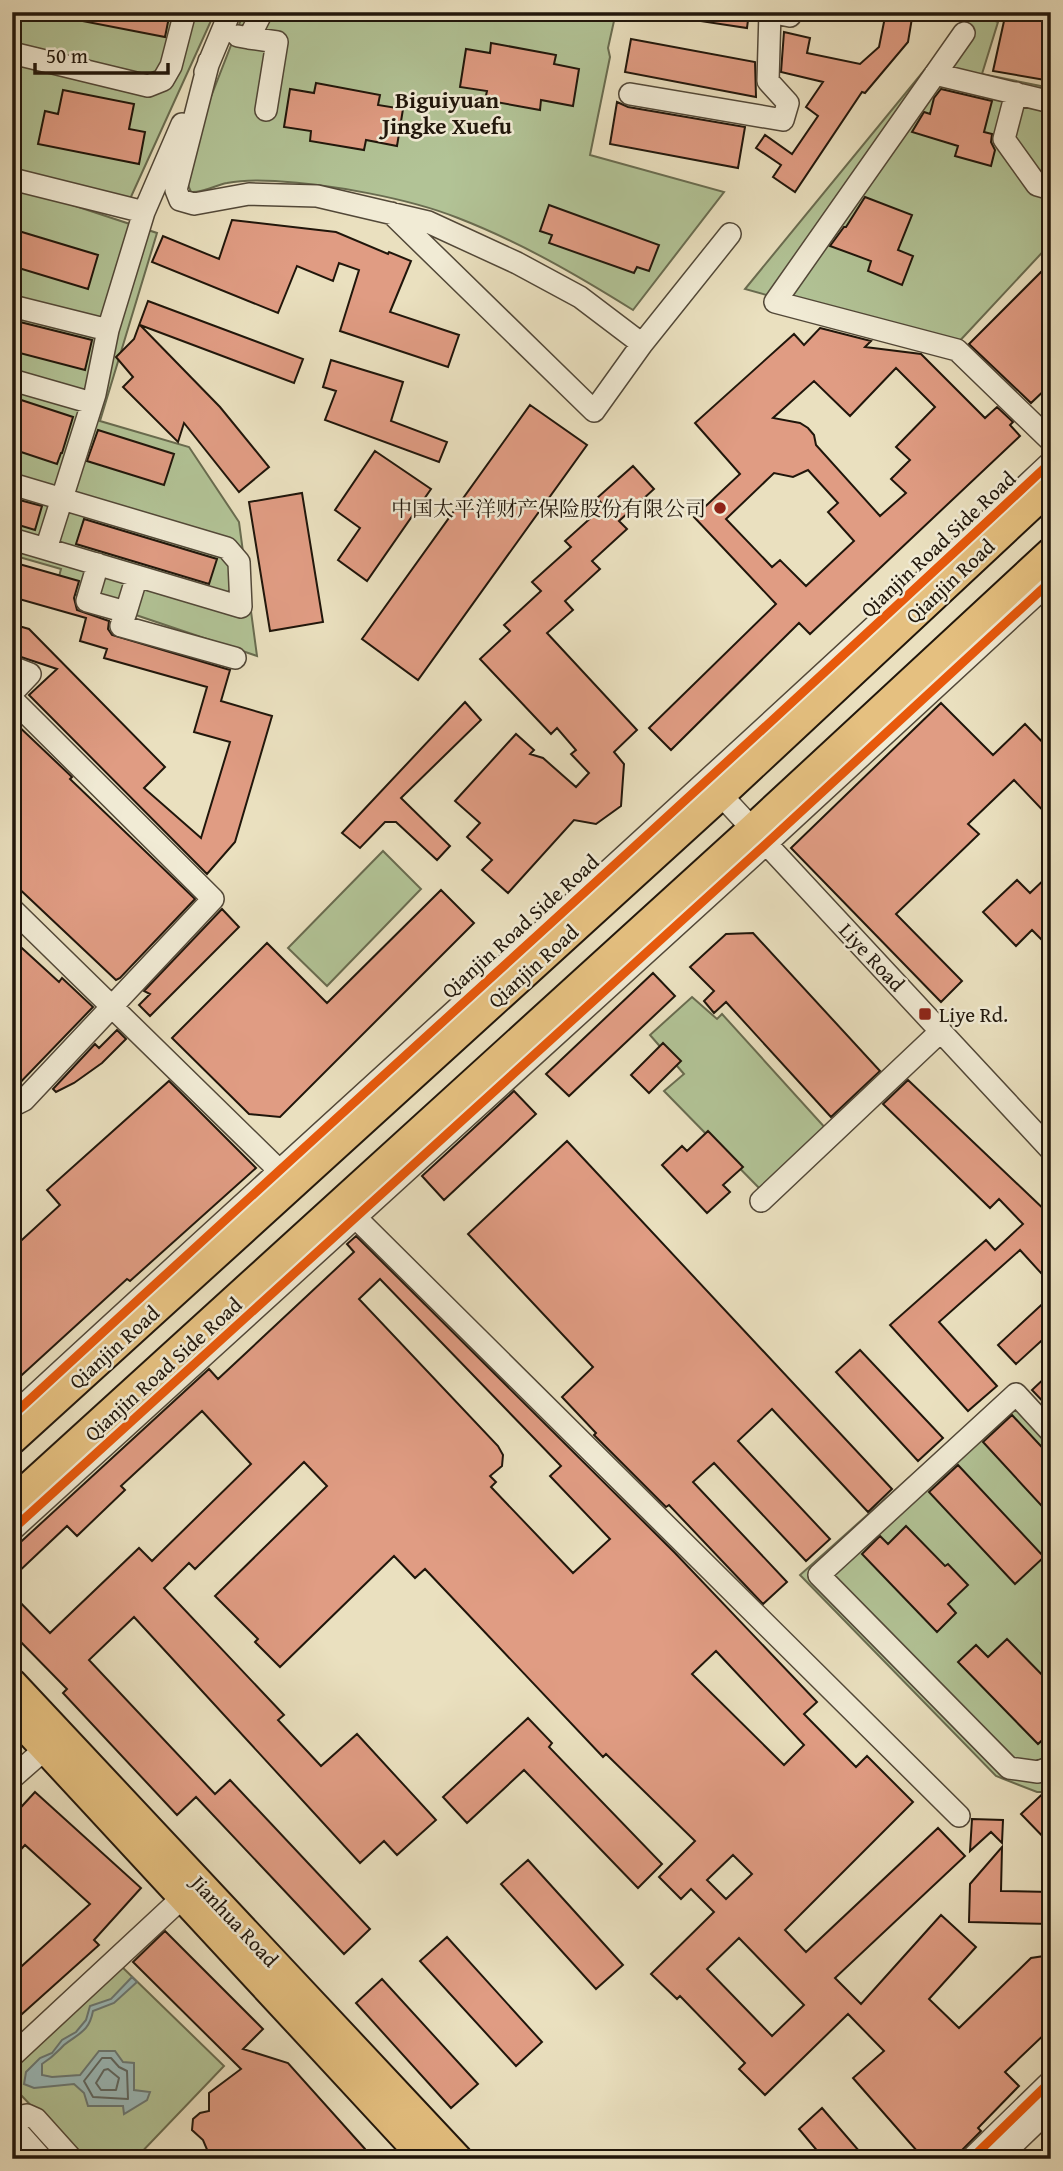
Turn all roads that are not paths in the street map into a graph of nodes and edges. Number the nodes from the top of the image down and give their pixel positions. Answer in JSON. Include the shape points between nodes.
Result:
{"nodes":[{"id":1,"x":185,"y":12,"type":"edge"},
{"id":2,"x":230,"y":12,"type":"edge"},
{"id":3,"x":262,"y":12,"type":"edge"},
{"id":4,"x":770,"y":12,"type":"edge"},
{"id":5,"x":791,"y":12,"type":"edge"},
{"id":6,"x":964,"y":33,"type":"dead end"},
{"id":7,"x":221,"y":34,"type":"junction"},
{"id":8,"x":249,"y":38,"type":"junction"},
{"id":9,"x":12,"y":53,"type":"edge"},
{"id":10,"x":209,"y":61,"type":"junction"},
{"id":11,"x":935,"y":74,"type":"junction"},
{"id":12,"x":1016,"y":93,"type":"junction"},
{"id":13,"x":630,"y":94,"type":"dead end"},
{"id":14,"x":1051,"y":102,"type":"edge"},
{"id":15,"x":266,"y":110,"type":"dead end"},
{"id":16,"x":12,"y":178,"type":"edge"},
{"id":17,"x":1051,"y":189,"type":"edge"},
{"id":18,"x":144,"y":212,"type":"junction"},
{"id":19,"x":391,"y":213,"type":"junction"},
{"id":20,"x":730,"y":234,"type":"dead end"},
{"id":21,"x":12,"y":306,"type":"edge"},
{"id":22,"x":108,"y":330,"type":"junction"},
{"id":23,"x":642,"y":344,"type":"junction"},
{"id":24,"x":12,"y":380,"type":"edge"},
{"id":25,"x":92,"y":403,"type":"junction"},
{"id":26,"x":1051,"y":441,"type":"edge"},
{"id":27,"x":1051,"y":462,"type":"edge"},
{"id":28,"x":12,"y":484,"type":"edge"},
{"id":29,"x":1051,"y":487,"type":"edge"},
{"id":30,"x":62,"y":499,"type":"junction"},
{"id":31,"x":12,"y":539,"type":"edge"},
{"id":32,"x":46,"y":549,"type":"junction"},
{"id":33,"x":1051,"y":552,"type":"edge"},
{"id":34,"x":98,"y":565,"type":"junction"},
{"id":35,"x":137,"y":576,"type":"junction"},
{"id":36,"x":1051,"y":581,"type":"edge"},
{"id":37,"x":126,"y":612,"type":"junction"},
{"id":38,"x":234,"y":658,"type":"dead end"},
{"id":39,"x":12,"y":667,"type":"edge"},
{"id":40,"x":12,"y":693,"type":"edge"},
{"id":41,"x":12,"y":699,"type":"edge"},
{"id":42,"x":721,"y":795,"type":"junction"},
{"id":43,"x":760,"y":836,"type":"junction"},
{"id":44,"x":12,"y":909,"type":"edge"},
{"id":45,"x":111,"y":1006,"type":"junction"},
{"id":46,"x":941,"y":1031,"type":"junction"},
{"id":47,"x":12,"y":1106,"type":"edge"},
{"id":48,"x":1051,"y":1150,"type":"edge"},
{"id":49,"x":286,"y":1177,"type":"junction"},
{"id":50,"x":761,"y":1201,"type":"dead end"},
{"id":51,"x":348,"y":1210,"type":"junction"},
{"id":52,"x":12,"y":1416,"type":"edge"},
{"id":53,"x":1051,"y":1432,"type":"edge"},
{"id":54,"x":12,"y":1440,"type":"edge"},
{"id":55,"x":12,"y":1503,"type":"edge"},
{"id":56,"x":12,"y":1530,"type":"edge"},
{"id":57,"x":12,"y":1683,"type":"edge"},
{"id":58,"x":12,"y":1713,"type":"edge"},
{"id":59,"x":45,"y":1749,"type":"junction"},
{"id":60,"x":1051,"y":1767,"type":"edge"},
{"id":61,"x":12,"y":1778,"type":"edge"},
{"id":62,"x":959,"y":1816,"type":"dead end"},
{"id":63,"x":183,"y":1897,"type":"junction"},
{"id":64,"x":12,"y":2056,"type":"edge"},
{"id":65,"x":1051,"y":2081,"type":"edge"},
{"id":66,"x":1051,"y":2108,"type":"edge"},
{"id":67,"x":13,"y":2113,"type":"edge"},
{"id":68,"x":1002,"y":2157,"type":"edge"},
{"id":69,"x":42,"y":2159,"type":"edge"},
{"id":70,"x":72,"y":2159,"type":"edge"},
{"id":71,"x":425,"y":2159,"type":"edge"},
{"id":72,"x":458,"y":2159,"type":"edge"},
{"id":73,"x":971,"y":2159,"type":"edge"}],
"edges":[{"from":1,"to":9,"type":"street","via":[[171,66],[163,80],[148,86]]},
{"from":2,"to":7,"type":"street"},
{"from":3,"to":8,"type":"street"},
{"from":4,"to":5,"type":"street","via":[[790,16]]},
{"from":4,"to":13,"type":"street","via":[[768,80],[788,103],[783,120]]},
{"from":6,"to":11,"type":"street"},
{"from":7,"to":8,"type":"street"},
{"from":7,"to":10,"type":"street"},
{"from":8,"to":15,"type":"street","via":[[277,42]]},
{"from":10,"to":18,"type":"street"},
{"from":10,"to":19,"type":"street","via":[[176,190],[180,200],[194,204],[249,194],[317,196]]},
{"from":11,"to":12,"type":"street"},
{"from":11,"to":26,"type":"street","via":[[775,302],[957,350]]},
{"from":12,"to":14,"type":"street"},
{"from":12,"to":17,"type":"street","via":[[1004,139],[1037,186]]},
{"from":16,"to":18,"type":"street"},
{"from":18,"to":22,"type":"street"},
{"from":19,"to":23,"type":"street","via":[[428,222],[517,263],[580,297]]},
{"from":19,"to":23,"type":"street","via":[[594,411]]},
{"from":20,"to":23,"type":"street"},
{"from":21,"to":22,"type":"street"},
{"from":22,"to":25,"type":"street"},
{"from":24,"to":25,"type":"street"},
{"from":25,"to":30,"type":"street"},
{"from":27,"to":49,"type":"street","name":"Qianjin Road Side Road"},
{"from":28,"to":30,"type":"street"},
{"from":29,"to":42,"type":"main road","name":"Qianjin Road"},
{"from":30,"to":32,"type":"street"},
{"from":30,"to":35,"type":"street","via":[[227,548],[239,562],[241,607]]},
{"from":31,"to":32,"type":"street"},
{"from":32,"to":34,"type":"street"},
{"from":33,"to":43,"type":"main road"},
{"from":34,"to":35,"type":"street"},
{"from":34,"to":37,"type":"street","via":[[87,601]]},
{"from":35,"to":37,"type":"street"},
{"from":36,"to":43,"type":"street"},
{"from":37,"to":38,"type":"street","via":[[121,626]]},
{"from":39,"to":40,"type":"street","via":[[30,674]]},
{"from":41,"to":45,"type":"street","via":[[213,899]]},
{"from":42,"to":43,"type":"street","name":"Liye Road"},
{"from":42,"to":49,"type":"main road","name":"Qianjin Road"},
{"from":43,"to":46,"type":"street","name":"Liye Road"},
{"from":43,"to":51,"type":"main road"},
{"from":44,"to":45,"type":"street"},
{"from":45,"to":47,"type":"street","via":[[24,1100]]},
{"from":45,"to":49,"type":"street"},
{"from":46,"to":48,"type":"street","name":"Liye Road"},
{"from":46,"to":50,"type":"street"},
{"from":49,"to":52,"type":"street","name":"Qianjin Road Side Road"},
{"from":49,"to":54,"type":"main road","name":"Qianjin Road"},
{"from":51,"to":55,"type":"main road"},
{"from":51,"to":56,"type":"street","name":"Qianjin Road Side Road"},
{"from":51,"to":62,"type":"street"},
{"from":53,"to":60,"type":"street","via":[[1016,1394],[819,1575],[1009,1768],[1038,1773]]},
{"from":57,"to":72,"type":"main road","name":"Jianhua Road"},
{"from":58,"to":59,"type":"main road","name":"Jianhua Road"},
{"from":59,"to":61,"type":"street"},
{"from":59,"to":63,"type":"main road","name":"Jianhua Road"},
{"from":63,"to":64,"type":"street"},
{"from":63,"to":71,"type":"main road","name":"Jianhua Road"},
{"from":65,"to":73,"type":"street"},
{"from":66,"to":68,"type":"street"},
{"from":67,"to":69,"type":"street","via":[[17,2132]]},
{"from":67,"to":70,"type":"street","via":[[36,2119]]}]}
